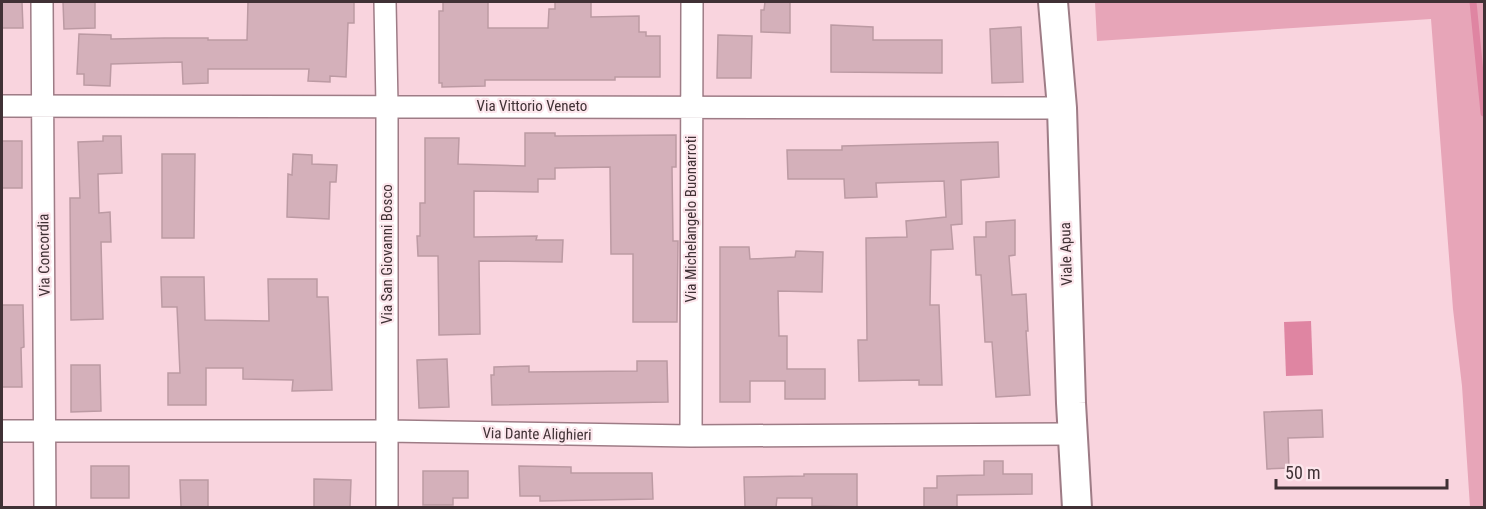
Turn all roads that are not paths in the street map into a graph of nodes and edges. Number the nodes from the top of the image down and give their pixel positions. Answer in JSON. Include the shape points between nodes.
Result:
{"nodes":[{"id":1,"x":42,"y":2,"type":"edge"},
{"id":2,"x":385,"y":2,"type":"edge"},
{"id":3,"x":692,"y":2,"type":"edge"},
{"id":4,"x":1053,"y":2,"type":"edge"},
{"id":5,"x":387,"y":105,"type":"junction"},
{"id":6,"x":2,"y":106,"type":"edge"},
{"id":7,"x":42,"y":106,"type":"junction"},
{"id":8,"x":691,"y":106,"type":"junction"},
{"id":9,"x":1062,"y":108,"type":"junction"},
{"id":10,"x":2,"y":430,"type":"edge"},
{"id":11,"x":46,"y":430,"type":"junction"},
{"id":12,"x":387,"y":431,"type":"junction"},
{"id":13,"x":1073,"y":434,"type":"junction"},
{"id":14,"x":691,"y":436,"type":"junction"},
{"id":15,"x":45,"y":507,"type":"edge"},
{"id":16,"x":387,"y":507,"type":"edge"},
{"id":17,"x":1077,"y":507,"type":"edge"}],
"edges":[{"from":1,"to":7,"type":"street","name":"Via Concordia"},
{"from":2,"to":5,"type":"street","name":"Via San Giovanni Bosco"},
{"from":3,"to":8,"type":"street","name":"Via Michelangelo Buonarroti"},
{"from":4,"to":9,"type":"street","name":"Viale Apua"},
{"from":5,"to":7,"type":"street","name":"Via Vittorio Veneto"},
{"from":5,"to":8,"type":"street","name":"Via Vittorio Veneto"},
{"from":5,"to":12,"type":"street","name":"Via San Giovanni Bosco"},
{"from":6,"to":7,"type":"street","name":"Via Vittorio Veneto"},
{"from":7,"to":11,"type":"street","name":"Via Concordia"},
{"from":8,"to":9,"type":"street","name":"Via Vittorio Veneto"},
{"from":8,"to":14,"type":"street","name":"Via Michelangelo Buonarroti"},
{"from":9,"to":13,"type":"street","name":"Viale Apua"},
{"from":10,"to":11,"type":"street","name":"Via Dante Alighieri"},
{"from":11,"to":12,"type":"street","name":"Via Dante Alighieri"},
{"from":11,"to":15,"type":"street","name":"Via Concordia"},
{"from":12,"to":14,"type":"street","name":"Via Dante Alighieri"},
{"from":12,"to":16,"type":"street","name":"Via San Giovanni Bosco"},
{"from":13,"to":14,"type":"street","name":"Via Dante Alighieri"},
{"from":13,"to":17,"type":"street","name":"Viale Apua"}]}
